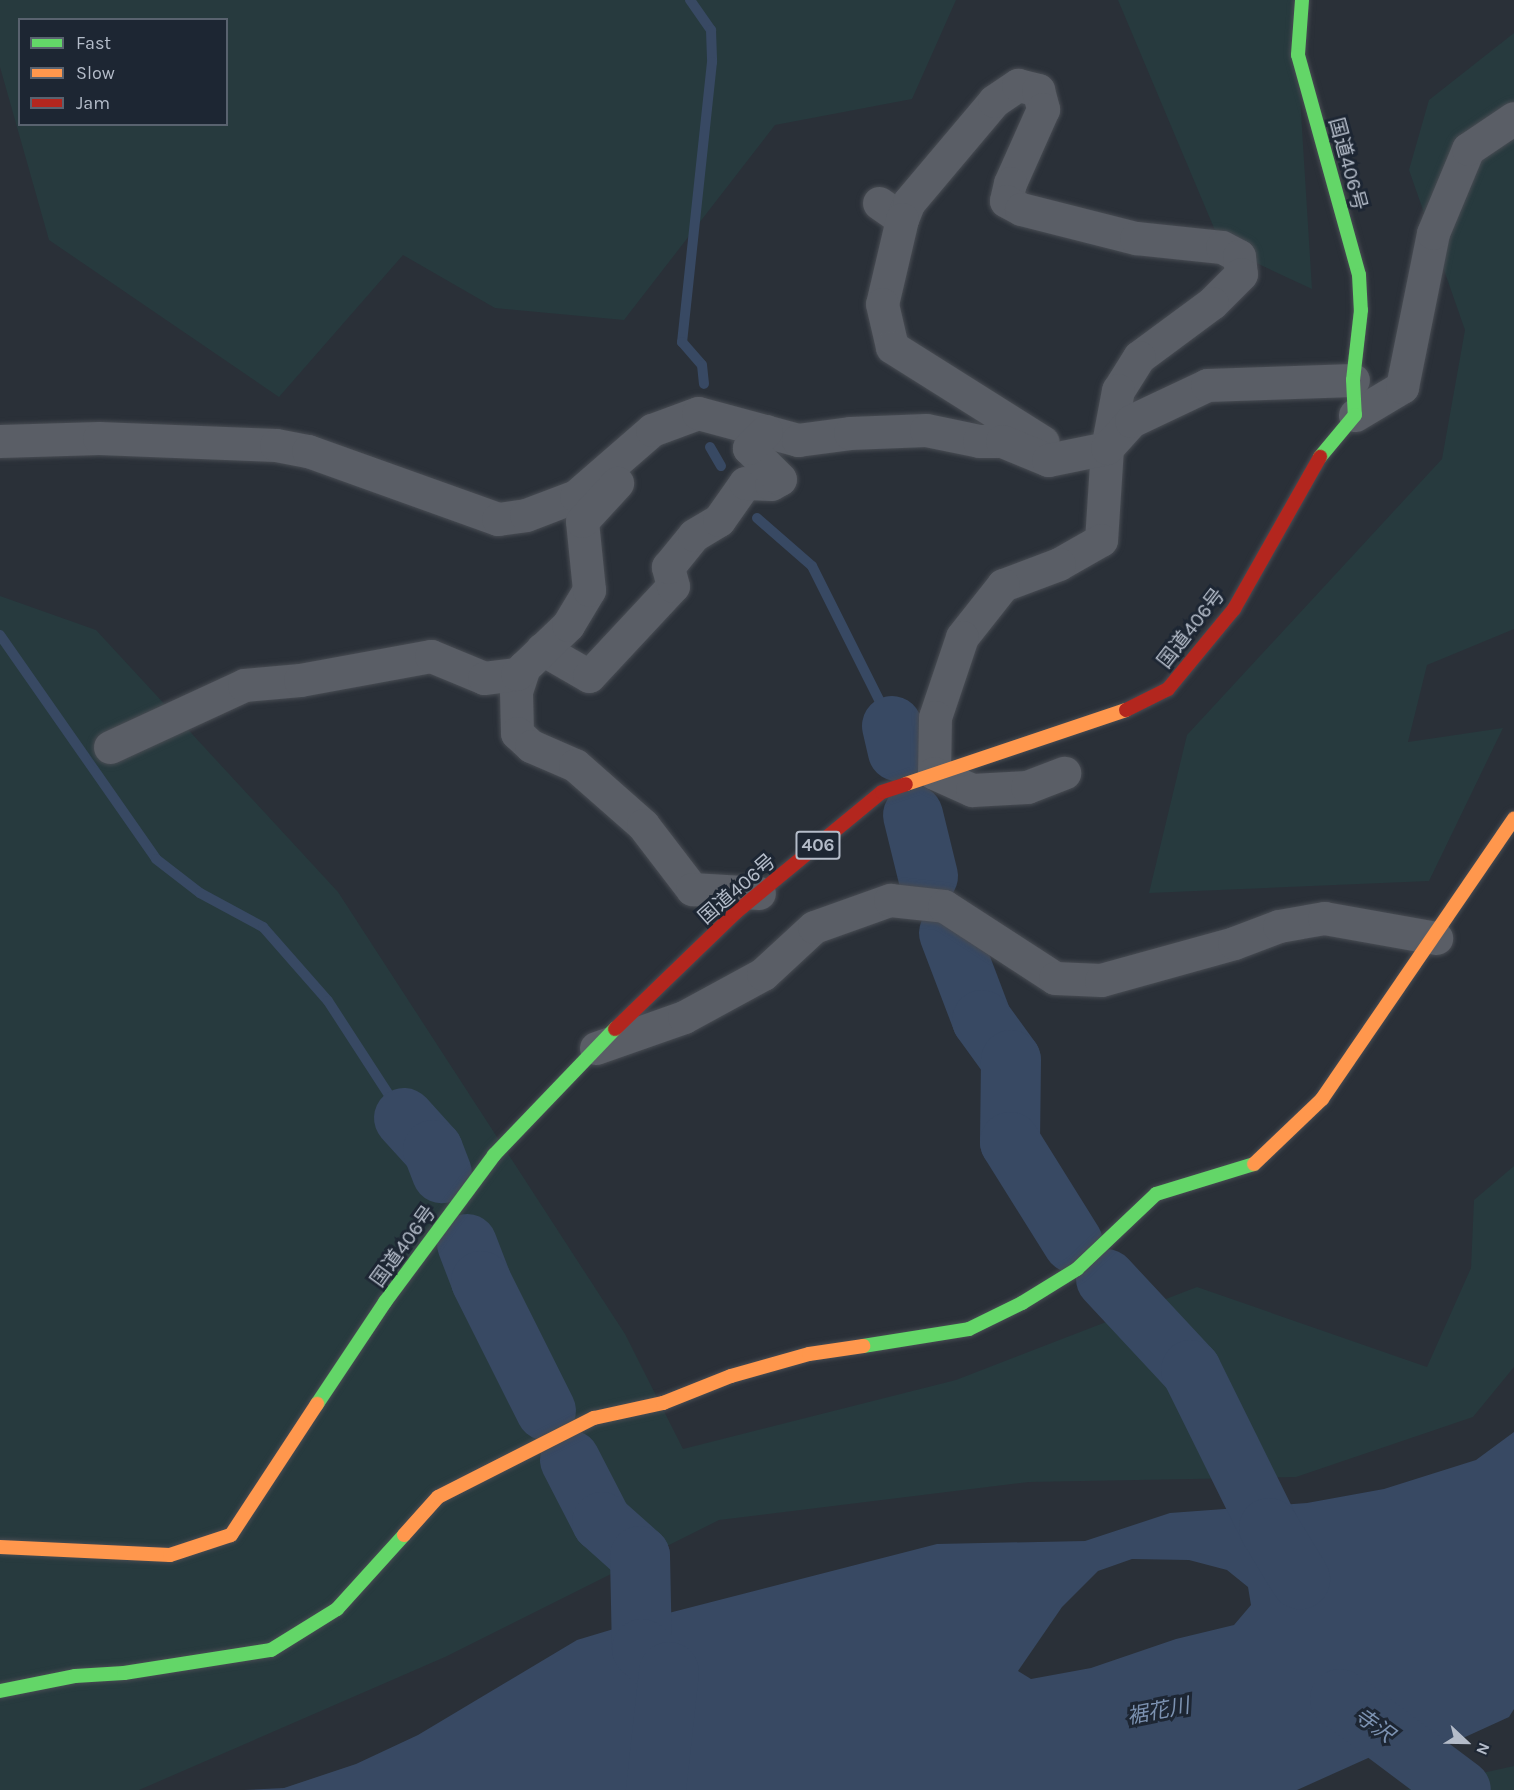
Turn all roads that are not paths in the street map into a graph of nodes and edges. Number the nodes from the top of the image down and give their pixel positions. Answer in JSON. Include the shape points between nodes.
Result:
{"nodes":[{"id":1,"x":1302,"y":0,"type":"edge"},
{"id":2,"x":1514,"y":118,"type":"edge"},
{"id":3,"x":1353,"y":380,"type":"junction"},
{"id":4,"x":1355,"y":415,"type":"junction"},
{"id":5,"x":766,"y":431,"type":"junction"},
{"id":6,"x":0,"y":441,"type":"edge"},
{"id":7,"x":1107,"y":448,"type":"junction"},
{"id":8,"x":625,"y":452,"type":"junction"},
{"id":9,"x":1066,"y":456,"type":"junction"},
{"id":10,"x":533,"y":658,"type":"junction"},
{"id":11,"x":110,"y":747,"type":"dead end"},
{"id":12,"x":934,"y":773,"type":"junction"},
{"id":13,"x":1064,"y":773,"type":"dead end"},
{"id":14,"x":1514,"y":819,"type":"edge"},
{"id":15,"x":759,"y":893,"type":"junction"},
{"id":16,"x":1436,"y":938,"type":"junction"},
{"id":17,"x":596,"y":1048,"type":"junction"},
{"id":18,"x":0,"y":1547,"type":"edge"},
{"id":19,"x":0,"y":1691,"type":"edge"}],
"edges":[{"from":1,"to":3,"type":"main road","name":"国道406号","via":[[1298,55],[1359,275],[1361,310]]},
{"from":2,"to":4,"type":"street","via":[[1468,148],[1433,233],[1402,387]]},
{"from":3,"to":4,"type":"main road","name":"国道406号"},
{"from":3,"to":7,"type":"street","via":[[1208,385],[1131,421]]},
{"from":4,"to":12,"type":"main road","name":"国道406号","number":"406","via":[[1314,464],[1234,609],[1168,689],[1106,719]]},
{"from":5,"to":8,"type":"street","via":[[698,413],[652,430]]},
{"from":5,"to":9,"type":"street","via":[[798,440],[926,429],[979,441],[1002,441],[1048,460]]},
{"from":5,"to":10,"type":"street","via":[[749,448],[780,479],[771,484],[745,483],[719,520],[694,535],[668,567],[673,586],[590,676]]},
{"from":6,"to":8,"type":"street","via":[[99,438],[276,445],[308,452],[498,519],[526,515],[576,495]]},
{"from":7,"to":9,"type":"street"},
{"from":7,"to":9,"type":"street","via":[[1118,390],[1139,357],[1212,303],[1241,274],[1239,256],[1221,247],[1136,238],[1021,209],[1006,201],[1010,183],[1043,109],[1038,90],[1018,85],[994,101],[909,202],[890,211],[882,304],[892,347]]},
{"from":7,"to":12,"type":"street","via":[[1101,540],[1059,564],[1003,585],[962,637],[935,717]]},
{"from":8,"to":10,"type":"street","via":[[619,480],[582,521],[589,590],[568,625]]},
{"from":10,"to":11,"type":"street","via":[[517,674],[484,678],[431,656],[244,686]]},
{"from":10,"to":15,"type":"street","via":[[516,692],[517,733],[531,746],[575,765],[643,825],[692,889]]},
{"from":12,"to":13,"type":"street","via":[[972,790],[1027,787]]},
{"from":12,"to":15,"type":"main road","name":"国道406号","number":"406","via":[[882,792]]},
{"from":14,"to":16,"type":"main road"},
{"from":15,"to":17,"type":"main road","name":"国道406号","number":"406"},
{"from":16,"to":17,"type":"street","via":[[1324,918],[1279,926],[1101,981],[1055,978],[944,906],[890,900],[814,927],[763,974],[684,1017]]},
{"from":16,"to":19,"type":"main road","via":[[1322,1099],[1257,1163],[1156,1194],[1077,1269],[1022,1303],[969,1329],[809,1354],[731,1376],[663,1403],[594,1418],[438,1497],[337,1609],[271,1650],[124,1673],[75,1676]]},
{"from":17,"to":18,"type":"main road","name":"国道406号","number":"406","via":[[487,1164],[385,1302],[231,1535],[170,1555]]}]}
